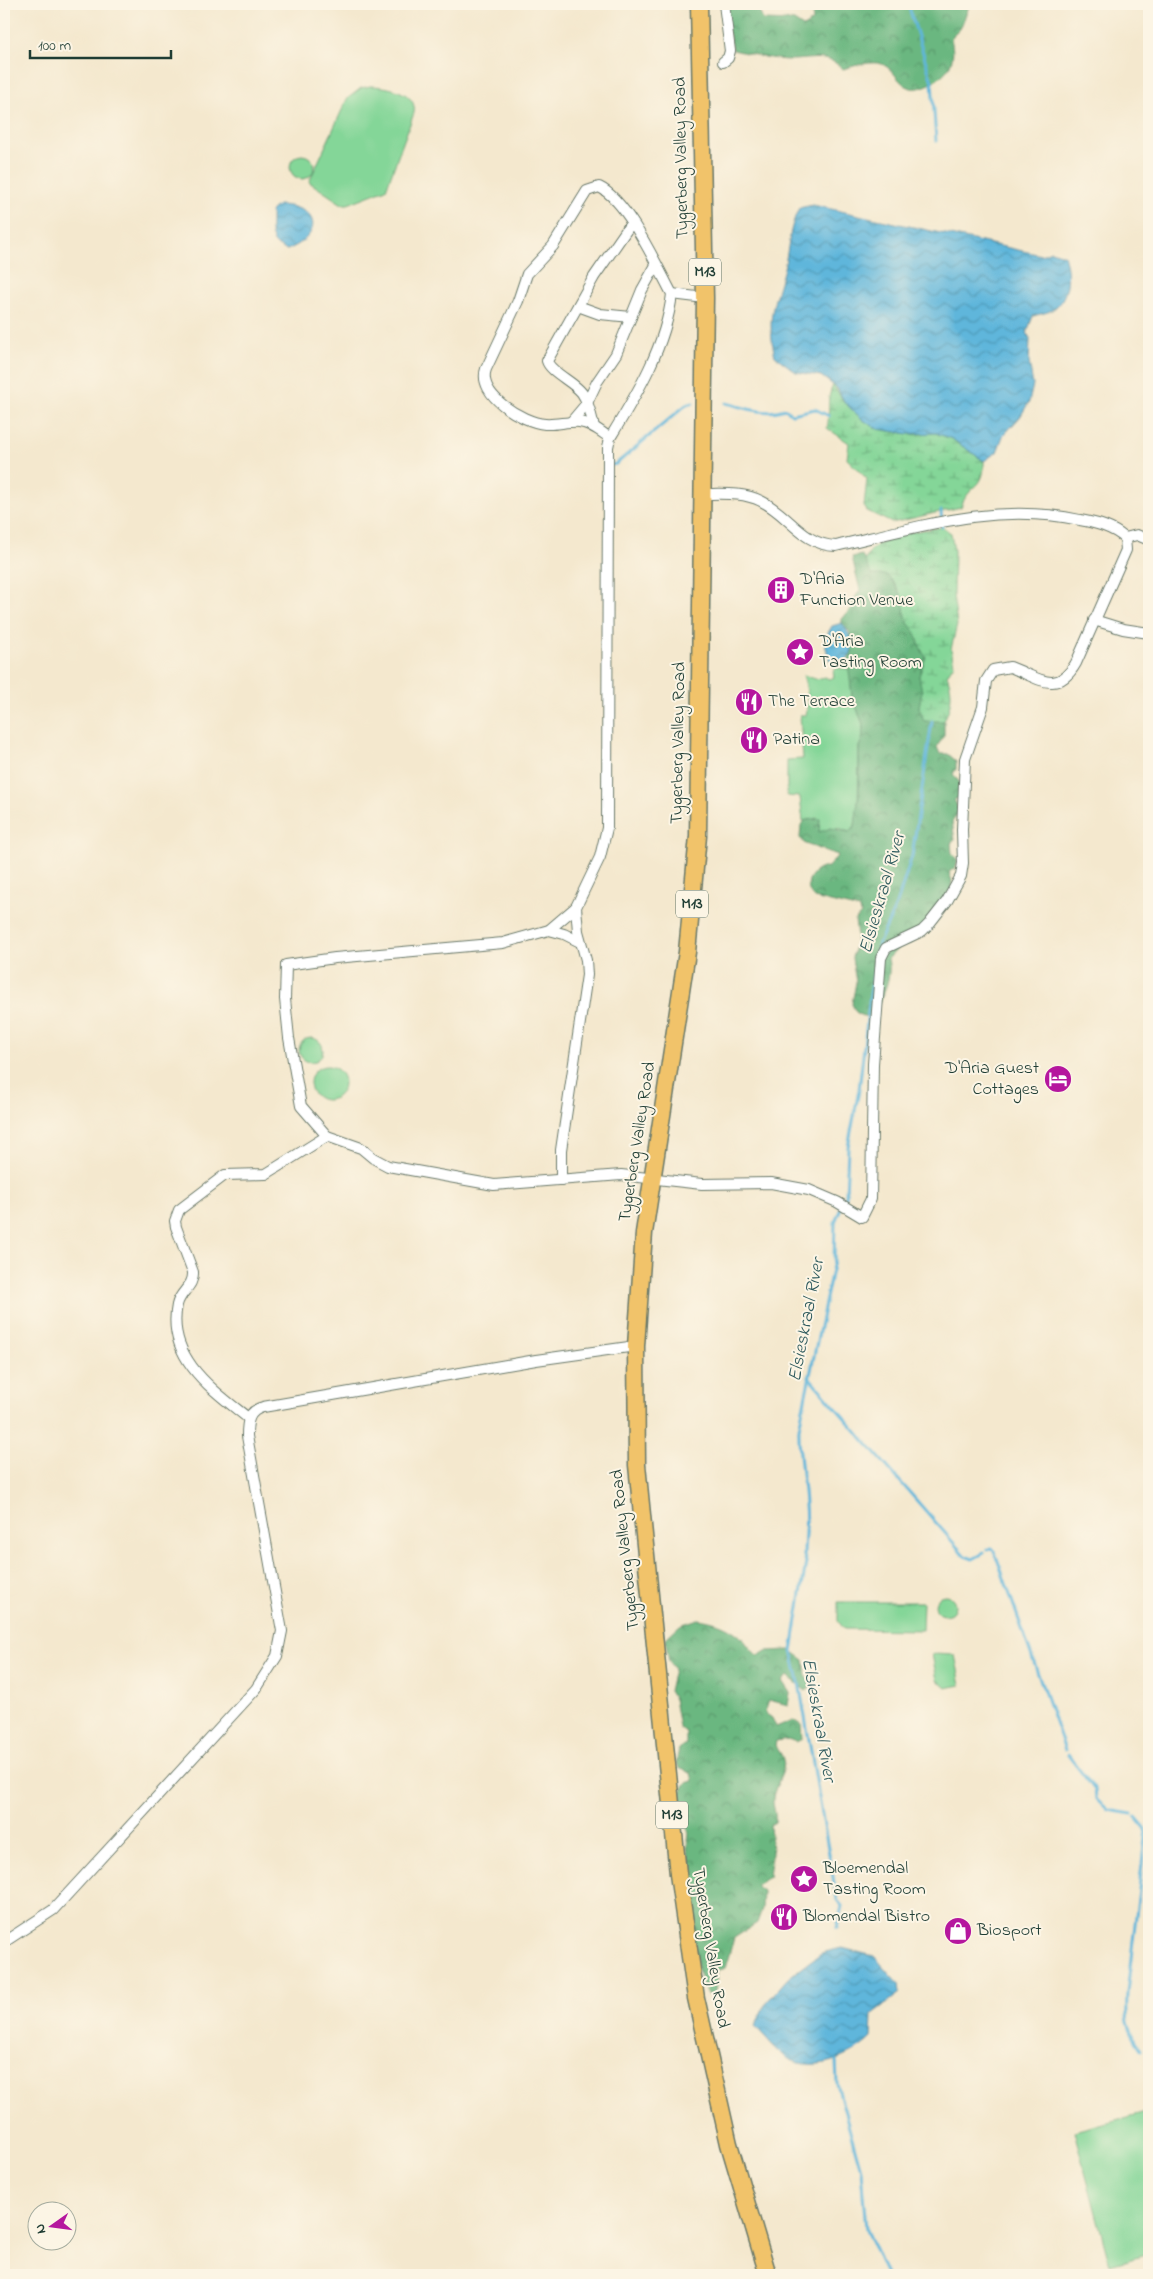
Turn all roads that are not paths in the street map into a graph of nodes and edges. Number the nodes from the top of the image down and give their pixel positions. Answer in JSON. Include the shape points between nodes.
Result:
{"nodes":[{"id":1,"x":699,"y":4,"type":"edge"},
{"id":2,"x":724,"y":4,"type":"edge"},
{"id":3,"x":723,"y":62,"type":"dead end"},
{"id":4,"x":632,"y":222,"type":"junction"},
{"id":5,"x":656,"y":265,"type":"junction"},
{"id":6,"x":672,"y":294,"type":"junction"},
{"id":7,"x":705,"y":298,"type":"junction"},
{"id":8,"x":578,"y":306,"type":"junction"},
{"id":9,"x":631,"y":317,"type":"junction"},
{"id":10,"x":587,"y":403,"type":"junction"},
{"id":11,"x":571,"y":422,"type":"junction"},
{"id":12,"x":594,"y":427,"type":"junction"},
{"id":13,"x":610,"y":438,"type":"junction"},
{"id":14,"x":703,"y":494,"type":"junction"},
{"id":15,"x":1125,"y":538,"type":"junction"},
{"id":16,"x":1149,"y":540,"type":"edge"},
{"id":17,"x":1094,"y":620,"type":"junction"},
{"id":18,"x":1149,"y":632,"type":"edge"},
{"id":19,"x":576,"y":907,"type":"junction"},
{"id":20,"x":549,"y":930,"type":"junction"},
{"id":21,"x":580,"y":942,"type":"junction"},
{"id":22,"x":328,"y":1136,"type":"junction"},
{"id":23,"x":561,"y":1180,"type":"junction"},
{"id":24,"x":652,"y":1180,"type":"junction"},
{"id":25,"x":636,"y":1346,"type":"junction"},
{"id":26,"x":248,"y":1418,"type":"junction"},
{"id":27,"x":4,"y":1942,"type":"edge"},
{"id":28,"x":768,"y":2275,"type":"edge"}],
"edges":[{"from":1,"to":7,"type":"main road","name":"Tygerberg Valley Road","number":"M13"},
{"from":2,"to":3,"type":"street","via":[[730,50]]},
{"from":4,"to":5,"type":"street"},
{"from":4,"to":8,"type":"street"},
{"from":4,"to":11,"type":"street","via":[[604,189],[595,187],[587,191],[553,246],[527,274],[484,374],[487,390],[518,415],[544,424]]},
{"from":5,"to":6,"type":"street"},
{"from":5,"to":9,"type":"street"},
{"from":6,"to":7,"type":"street"},
{"from":6,"to":13,"type":"street","via":[[668,320],[652,360]]},
{"from":7,"to":14,"type":"main road","name":"Tygerberg Valley Road","number":"M13"},
{"from":8,"to":9,"type":"street","via":[[600,314]]},
{"from":8,"to":10,"type":"street","via":[[548,361],[549,366],[577,387]]},
{"from":9,"to":10,"type":"street","via":[[619,348],[596,382]]},
{"from":10,"to":11,"type":"street"},
{"from":10,"to":12,"type":"street"},
{"from":11,"to":12,"type":"street"},
{"from":12,"to":13,"type":"street"},
{"from":13,"to":19,"type":"street","via":[[607,828],[600,857]]},
{"from":14,"to":15,"type":"street","via":[[742,495],[759,500],[805,536],[824,545],[836,546],[980,514],[1056,515],[1096,523],[1117,531]]},
{"from":14,"to":24,"type":"main road","name":"Tygerberg Valley Road","number":"M13","via":[[698,836],[687,952]]},
{"from":15,"to":16,"type":"street","via":[[1137,535]]},
{"from":15,"to":17,"type":"street","via":[[1126,550]]},
{"from":17,"to":18,"type":"street","via":[[1122,629]]},
{"from":17,"to":24,"type":"street","via":[[1066,678],[1047,682],[1005,666],[993,670],[986,681],[983,707],[966,759],[961,876],[948,901],[929,924],[883,952],[873,1064],[871,1199],[862,1217],[809,1190],[771,1183],[702,1184]]},
{"from":19,"to":20,"type":"street"},
{"from":19,"to":21,"type":"street"},
{"from":20,"to":21,"type":"street"},
{"from":20,"to":22,"type":"street","via":[[503,943],[286,965],[286,1017],[299,1099],[304,1110]]},
{"from":21,"to":23,"type":"street","via":[[587,975],[561,1150]]},
{"from":22,"to":23,"type":"street","via":[[361,1148],[388,1166],[462,1181],[494,1185]]},
{"from":22,"to":26,"type":"street","via":[[266,1174],[225,1175],[183,1206],[176,1216],[176,1227],[194,1278],[177,1307],[180,1343],[199,1377]]},
{"from":23,"to":24,"type":"street","via":[[621,1175]]},
{"from":24,"to":25,"type":"main road","name":"Tygerberg Valley Road","number":"M13","via":[[644,1234]]},
{"from":25,"to":26,"type":"street","via":[[536,1360],[256,1409]]},
{"from":25,"to":28,"type":"main road","name":"Tygerberg Valley Road","number":"M13","via":[[639,1496],[684,1923],[708,2057],[729,2144]]},
{"from":26,"to":27,"type":"street","via":[[248,1436],[282,1631],[277,1656],[256,1689],[53,1910]]}]}
